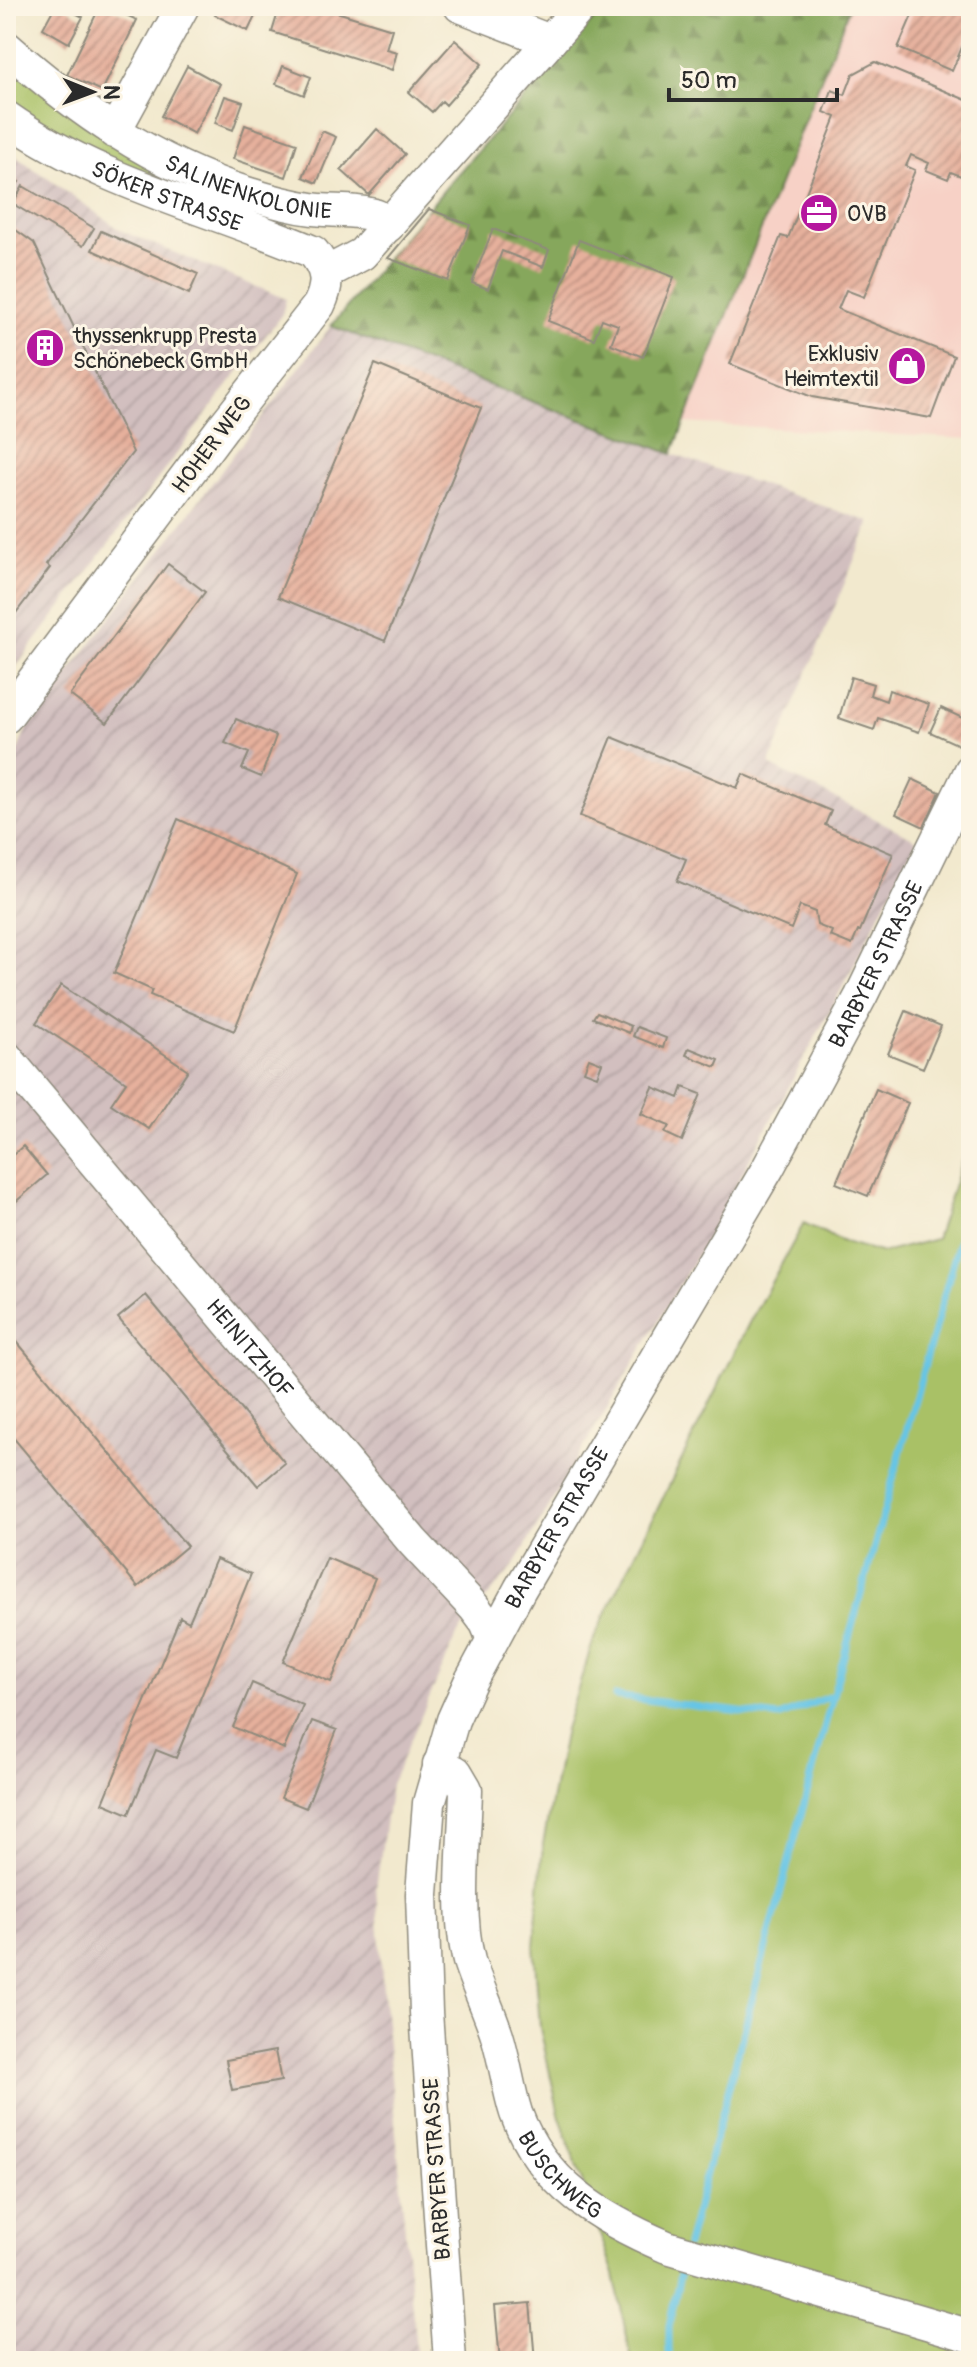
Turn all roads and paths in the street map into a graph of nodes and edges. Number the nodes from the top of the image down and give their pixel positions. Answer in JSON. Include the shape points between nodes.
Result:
{"nodes":[{"id":1,"x":183,"y":6,"type":"edge"},
{"id":2,"x":460,"y":6,"type":"edge"},
{"id":3,"x":581,"y":6,"type":"edge"},
{"id":4,"x":550,"y":41,"type":"junction"},
{"id":5,"x":6,"y":47,"type":"edge"},
{"id":6,"x":6,"y":117,"type":"edge"},
{"id":7,"x":114,"y":132,"type":"junction"},
{"id":8,"x":388,"y":226,"type":"junction"},
{"id":9,"x":326,"y":273,"type":"junction"},
{"id":10,"x":6,"y":717,"type":"edge"},
{"id":11,"x":971,"y":770,"type":"edge"},
{"id":12,"x":6,"y":1057,"type":"edge"},
{"id":13,"x":492,"y":1637,"type":"junction"},
{"id":14,"x":439,"y":1764,"type":"junction"},
{"id":15,"x":971,"y":2336,"type":"edge"},
{"id":16,"x":450,"y":2361,"type":"edge"}],
"edges":[{"from":1,"to":7,"type":"street"},
{"from":2,"to":4,"type":"street"},
{"from":3,"to":4,"type":"street"},
{"from":4,"to":8,"type":"street"},
{"from":5,"to":7,"type":"street","name":"SALINENKOLONIE"},
{"from":6,"to":9,"type":"street","name":"SÖKER STRASSE","via":[[67,156],[313,252]]},
{"from":7,"to":8,"type":"street","name":"SALINENKOLONIE","via":[[244,192],[312,209],[375,215]]},
{"from":8,"to":9,"type":"street","via":[[362,254]]},
{"from":9,"to":10,"type":"street","name":"HOHER WEG","via":[[319,305]]},
{"from":11,"to":13,"type":"street","name":"BARBYER STRASSE","via":[[861,996],[768,1168]]},
{"from":12,"to":13,"type":"street","name":"HEINITZHOF","via":[[413,1542],[474,1607]]},
{"from":13,"to":14,"type":"street","name":"BARBYER STRASSE","via":[[453,1720]]},
{"from":14,"to":15,"type":"street","name":"BUSCHWEG","via":[[456,1772],[466,1789],[463,1925],[469,1960],[526,2137],[569,2192],[619,2227],[667,2247]]},
{"from":14,"to":16,"type":"street","name":"BARBYER STRASSE","via":[[425,1840],[423,1946]]}]}
